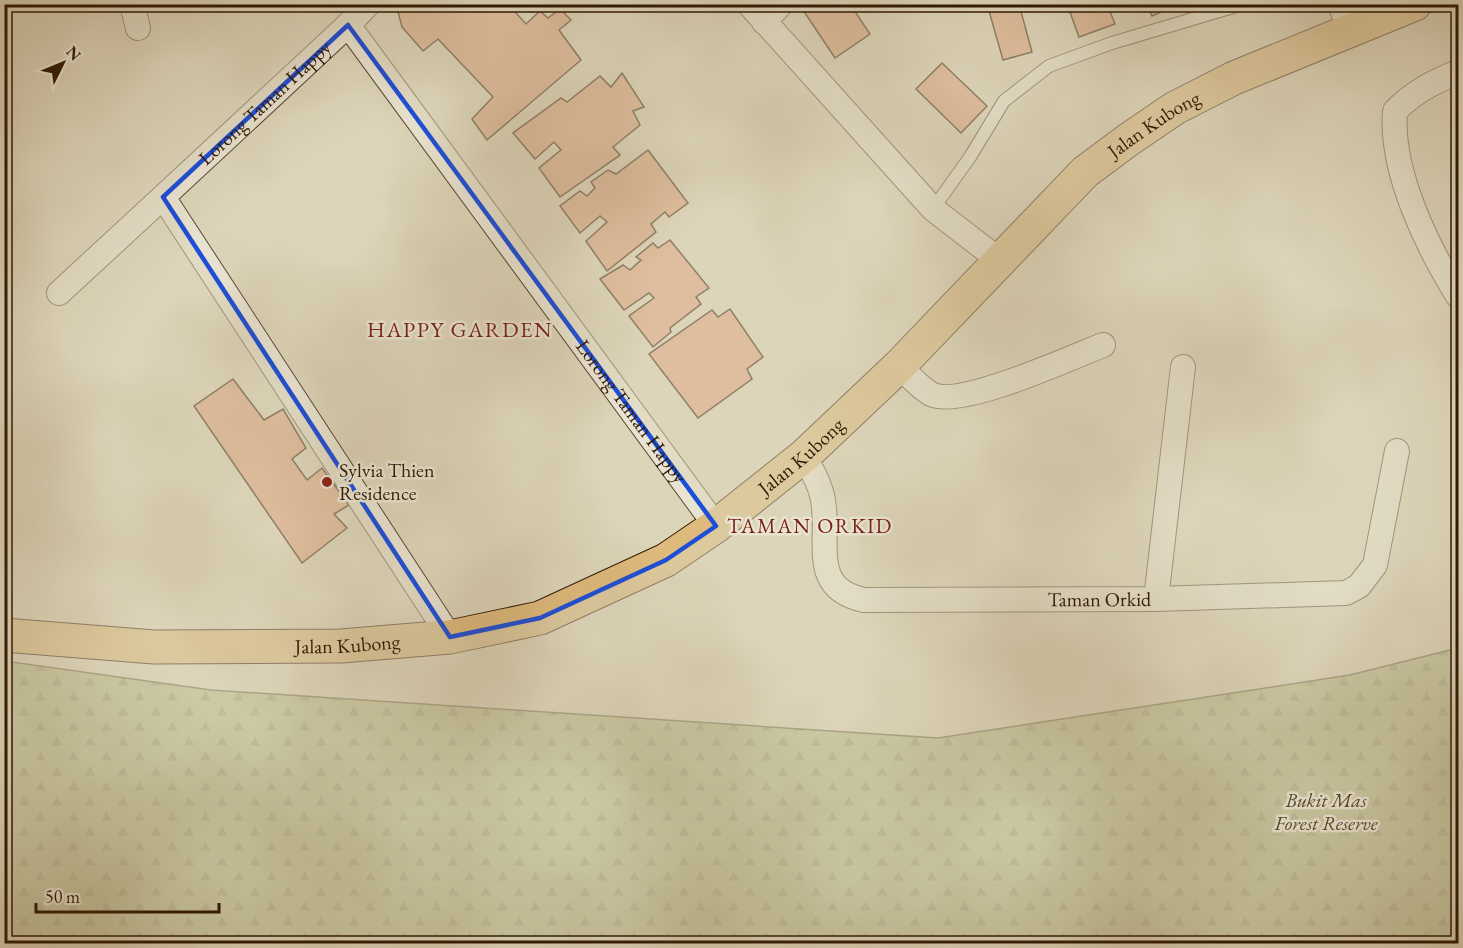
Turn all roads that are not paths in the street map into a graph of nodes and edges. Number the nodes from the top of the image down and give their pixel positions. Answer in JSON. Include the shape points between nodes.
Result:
{"nodes":[{"id":1,"x":132,"y":4,"type":"edge"},
{"id":2,"x":368,"y":4,"type":"edge"},
{"id":3,"x":781,"y":4,"type":"edge"},
{"id":4,"x":1243,"y":4,"type":"edge"},
{"id":5,"x":1415,"y":4,"type":"edge"},
{"id":6,"x":756,"y":13,"type":"edge"},
{"id":7,"x":1345,"y":17,"type":"edge"},
{"id":8,"x":348,"y":25,"type":"junction"},
{"id":9,"x":138,"y":28,"type":"dead end"},
{"id":10,"x":1458,"y":72,"type":"edge"},
{"id":11,"x":163,"y":197,"type":"junction"},
{"id":12,"x":933,"y":209,"type":"junction"},
{"id":13,"x":999,"y":260,"type":"junction"},
{"id":14,"x":59,"y":293,"type":"dead end"},
{"id":15,"x":1458,"y":296,"type":"edge"},
{"id":16,"x":1103,"y":345,"type":"dead end"},
{"id":17,"x":899,"y":366,"type":"junction"},
{"id":18,"x":1183,"y":367,"type":"dead end"},
{"id":19,"x":1397,"y":452,"type":"dead end"},
{"id":20,"x":804,"y":456,"type":"junction"},
{"id":21,"x":716,"y":526,"type":"junction"},
{"id":22,"x":1156,"y":599,"type":"junction"},
{"id":23,"x":4,"y":635,"type":"edge"},
{"id":24,"x":450,"y":637,"type":"junction"}],
"edges":[{"from":1,"to":9,"type":"street"},
{"from":2,"to":8,"type":"street"},
{"from":3,"to":6,"type":"street"},
{"from":4,"to":12,"type":"lane","via":[[1049,66],[1004,101]]},
{"from":5,"to":7,"type":"highway","name":"Jalan Kubong"},
{"from":6,"to":12,"type":"street"},
{"from":7,"to":13,"type":"highway","name":"Jalan Kubong","via":[[1175,108],[1085,171]]},
{"from":8,"to":11,"type":"street","name":"Lorong Taman Happy"},
{"from":8,"to":21,"type":"street","name":"Lorong Taman Happy"},
{"from":10,"to":15,"type":"street","via":[[1430,83],[1395,111],[1393,134],[1412,205]]},
{"from":11,"to":14,"type":"street","name":"Lorong Taman Happy"},
{"from":11,"to":24,"type":"street"},
{"from":12,"to":13,"type":"street"},
{"from":13,"to":17,"type":"highway","name":"Jalan Kubong"},
{"from":16,"to":17,"type":"street","via":[[951,399],[932,394]]},
{"from":17,"to":20,"type":"highway","name":"Jalan Kubong"},
{"from":18,"to":22,"type":"street"},
{"from":19,"to":22,"type":"street","name":"Taman Orkid","via":[[1375,565],[1359,586],[1346,593]]},
{"from":20,"to":21,"type":"highway","name":"Jalan Kubong"},
{"from":20,"to":22,"type":"street","name":"Taman Orkid","via":[[816,477],[824,507],[829,577],[849,597]]},
{"from":21,"to":24,"type":"highway","name":"Jalan Kubong","via":[[666,560],[540,618]]},
{"from":23,"to":24,"type":"highway","name":"Jalan Kubong","via":[[154,647],[341,646]]}]}
